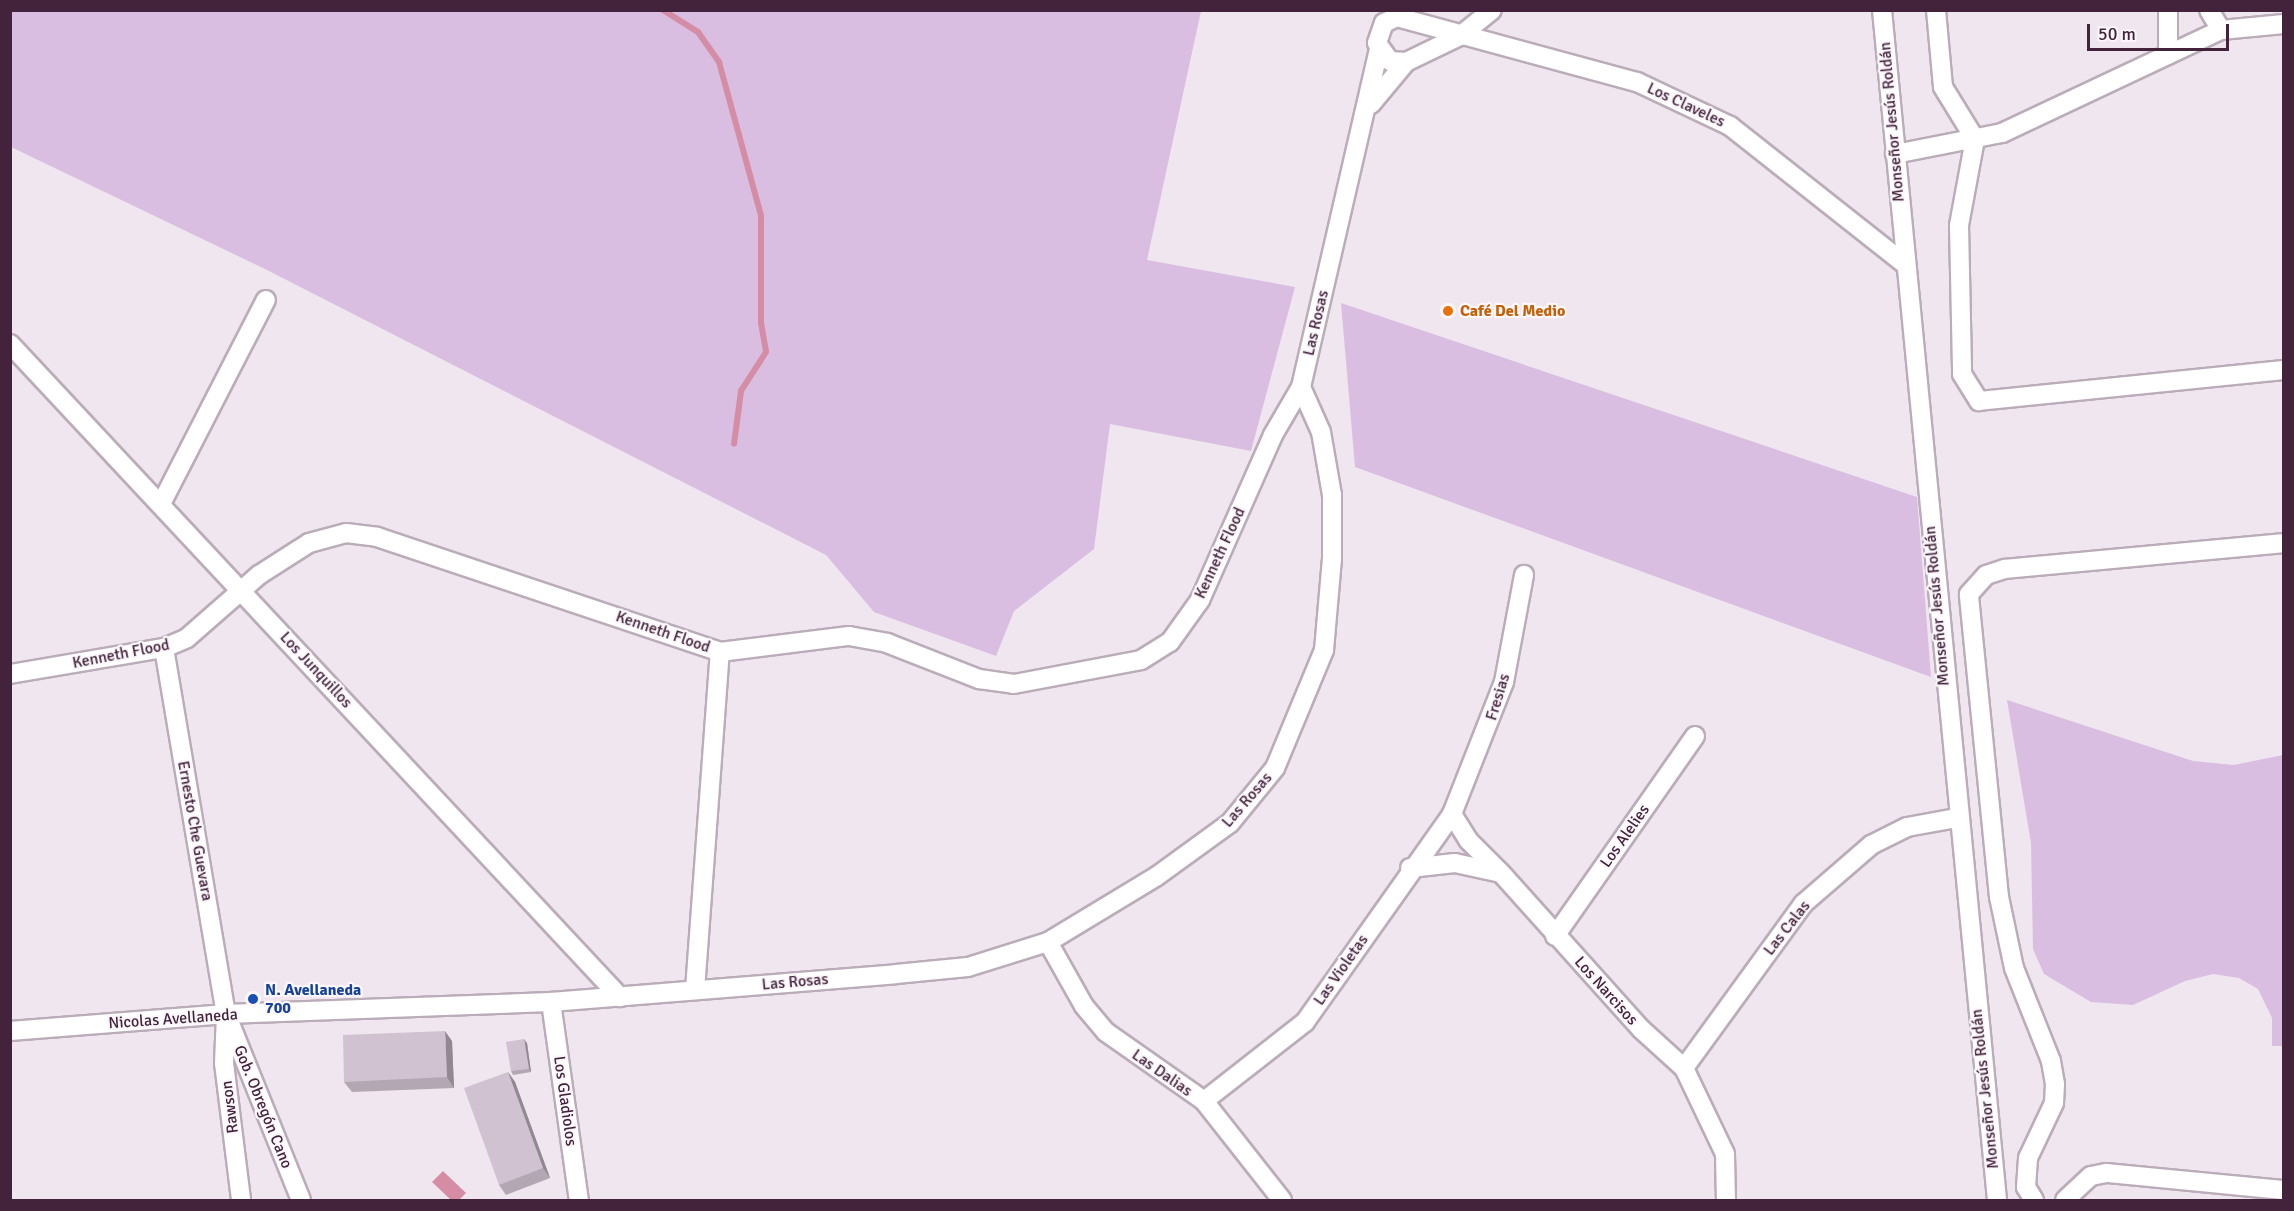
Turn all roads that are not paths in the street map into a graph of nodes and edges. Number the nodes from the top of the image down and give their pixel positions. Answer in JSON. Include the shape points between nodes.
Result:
{"nodes":[{"id":1,"x":1494,"y":10,"type":"edge"},
{"id":2,"x":1882,"y":10,"type":"edge"},
{"id":3,"x":1936,"y":10,"type":"edge"},
{"id":4,"x":2168,"y":10,"type":"edge"},
{"id":5,"x":2209,"y":10,"type":"edge"},
{"id":6,"x":1409,"y":15,"type":"edge"},
{"id":7,"x":1386,"y":17,"type":"edge"},
{"id":8,"x":2283,"y":24,"type":"edge"},
{"id":9,"x":2221,"y":30,"type":"junction"},
{"id":10,"x":1460,"y":36,"type":"junction"},
{"id":11,"x":1497,"y":45,"type":"junction"},
{"id":12,"x":1379,"y":50,"type":"junction"},
{"id":13,"x":2168,"y":55,"type":"junction"},
{"id":14,"x":1412,"y":58,"type":"junction"},
{"id":15,"x":1365,"y":114,"type":"junction"},
{"id":16,"x":1975,"y":139,"type":"junction"},
{"id":17,"x":1895,"y":154,"type":"junction"},
{"id":18,"x":1906,"y":265,"type":"junction"},
{"id":19,"x":266,"y":300,"type":"dead end"},
{"id":20,"x":10,"y":344,"type":"edge"},
{"id":21,"x":2283,"y":370,"type":"edge"},
{"id":22,"x":1301,"y":387,"type":"junction"},
{"id":23,"x":162,"y":502,"type":"junction"},
{"id":24,"x":2283,"y":543,"type":"edge"},
{"id":25,"x":1524,"y":575,"type":"dead end"},
{"id":26,"x":243,"y":591,"type":"junction"},
{"id":27,"x":164,"y":648,"type":"junction"},
{"id":28,"x":720,"y":652,"type":"junction"},
{"id":29,"x":10,"y":674,"type":"edge"},
{"id":30,"x":1695,"y":736,"type":"dead end"},
{"id":31,"x":1452,"y":814,"type":"junction"},
{"id":32,"x":1957,"y":818,"type":"junction"},
{"id":33,"x":1410,"y":868,"type":"junction"},
{"id":34,"x":1501,"y":873,"type":"junction"},
{"id":35,"x":1555,"y":936,"type":"junction"},
{"id":36,"x":1048,"y":942,"type":"junction"},
{"id":37,"x":695,"y":990,"type":"junction"},
{"id":38,"x":620,"y":996,"type":"junction"},
{"id":39,"x":551,"y":1002,"type":"junction"},
{"id":40,"x":226,"y":1014,"type":"junction"},
{"id":41,"x":10,"y":1030,"type":"edge"},
{"id":42,"x":1684,"y":1068,"type":"junction"},
{"id":43,"x":1204,"y":1101,"type":"junction"},
{"id":44,"x":2283,"y":1191,"type":"edge"},
{"id":45,"x":241,"y":1200,"type":"edge"},
{"id":46,"x":301,"y":1200,"type":"edge"},
{"id":47,"x":579,"y":1200,"type":"edge"},
{"id":48,"x":1282,"y":1200,"type":"edge"},
{"id":49,"x":1726,"y":1200,"type":"edge"},
{"id":50,"x":1996,"y":1200,"type":"edge"},
{"id":51,"x":2034,"y":1200,"type":"edge"},
{"id":52,"x":2065,"y":1200,"type":"edge"}],
"edges":[{"from":1,"to":10,"type":"street"},
{"from":1,"to":11,"type":"street","via":[[1490,27]]},
{"from":2,"to":17,"type":"street","name":"Monseñor Jesús Roldán"},
{"from":3,"to":16,"type":"street","via":[[1943,87]]},
{"from":4,"to":13,"type":"street"},
{"from":5,"to":9,"type":"street"},
{"from":6,"to":7,"type":"street"},
{"from":6,"to":10,"type":"street","name":"Los Claveles"},
{"from":6,"to":14,"type":"street","via":[[1423,40]]},
{"from":7,"to":12,"type":"street","via":[[1377,36]]},
{"from":8,"to":9,"type":"street"},
{"from":9,"to":13,"type":"street"},
{"from":10,"to":11,"type":"street","name":"Los Claveles"},
{"from":10,"to":14,"type":"street"},
{"from":11,"to":18,"type":"street","name":"Los Claveles","via":[[1637,82],[1730,126]]},
{"from":12,"to":14,"type":"street","via":[[1390,61]]},
{"from":12,"to":15,"type":"street","name":"Las Rosas"},
{"from":13,"to":16,"type":"street","via":[[2002,134]]},
{"from":14,"to":15,"type":"street"},
{"from":15,"to":22,"type":"street","name":"Las Rosas"},
{"from":16,"to":17,"type":"street"},
{"from":16,"to":21,"type":"street","via":[[1959,225],[1962,374],[1979,401]]},
{"from":17,"to":18,"type":"street","name":"Monseñor Jesús Roldán"},
{"from":18,"to":32,"type":"street","name":"Monseñor Jesús Roldán"},
{"from":19,"to":23,"type":"street"},
{"from":20,"to":23,"type":"street","name":"Los Junquillos"},
{"from":22,"to":28,"type":"street","name":"Kenneth Flood","via":[[1273,435],[1200,600],[1170,642],[1141,660],[1014,684],[979,679],[887,642],[849,636]]},
{"from":22,"to":36,"type":"street","name":"Las Rosas","via":[[1322,432],[1332,495],[1332,559],[1324,650],[1275,768],[1230,823],[1157,876]]},
{"from":23,"to":26,"type":"street","name":"Los Junquillos"},
{"from":24,"to":51,"type":"street","via":[[2005,569],[1986,575],[1969,594],[1994,865],[2014,968],[2051,1061],[2055,1084],[2054,1103],[2028,1158],[2026,1187]]},
{"from":25,"to":31,"type":"street","name":"Fresias","via":[[1504,682]]},
{"from":26,"to":27,"type":"street","name":"Kenneth Flood","via":[[187,638]]},
{"from":26,"to":28,"type":"street","name":"Kenneth Flood","via":[[309,543],[346,533],[377,537]]},
{"from":26,"to":38,"type":"street","name":"Los Junquillos"},
{"from":27,"to":29,"type":"street","name":"Kenneth Flood"},
{"from":27,"to":40,"type":"street","name":"Ernesto Che Guevara"},
{"from":28,"to":37,"type":"street"},
{"from":30,"to":35,"type":"street","name":"Los Alelies"},
{"from":31,"to":33,"type":"street","name":"Las Violetas"},
{"from":31,"to":34,"type":"street","name":"Los Narcisos","via":[[1468,840]]},
{"from":32,"to":42,"type":"street","name":"Las Calas","via":[[1907,827],[1871,845],[1803,904]]},
{"from":32,"to":50,"type":"street","name":"Monseñor Jesús Roldán"},
{"from":33,"to":34,"type":"street","via":[[1455,863]]},
{"from":33,"to":43,"type":"street","name":"Las Violetas","via":[[1305,1022]]},
{"from":34,"to":35,"type":"street","name":"Los Narcisos"},
{"from":35,"to":42,"type":"street","name":"Los Narcisos"},
{"from":36,"to":37,"type":"street","name":"Las Rosas","via":[[968,967]]},
{"from":36,"to":43,"type":"street","name":"Las Dalias","via":[[1084,1006],[1106,1032]]},
{"from":37,"to":38,"type":"street","name":"Las Rosas"},
{"from":38,"to":39,"type":"street","name":"Las Rosas"},
{"from":39,"to":40,"type":"street","name":"Nicolas Avellaneda"},
{"from":39,"to":47,"type":"street","name":"Los Gladiolos"},
{"from":40,"to":41,"type":"street","name":"Nicolas Avellaneda"},
{"from":40,"to":45,"type":"street","name":"Rawson","via":[[224,1063]]},
{"from":40,"to":46,"type":"street","name":"Gob. Obregón Cano"},
{"from":42,"to":49,"type":"street","name":"Los Narcisos","via":[[1725,1154]]},
{"from":43,"to":48,"type":"street","name":"Las Dalias"},
{"from":44,"to":52,"type":"street","via":[[2107,1173],[2091,1176]]}]}
